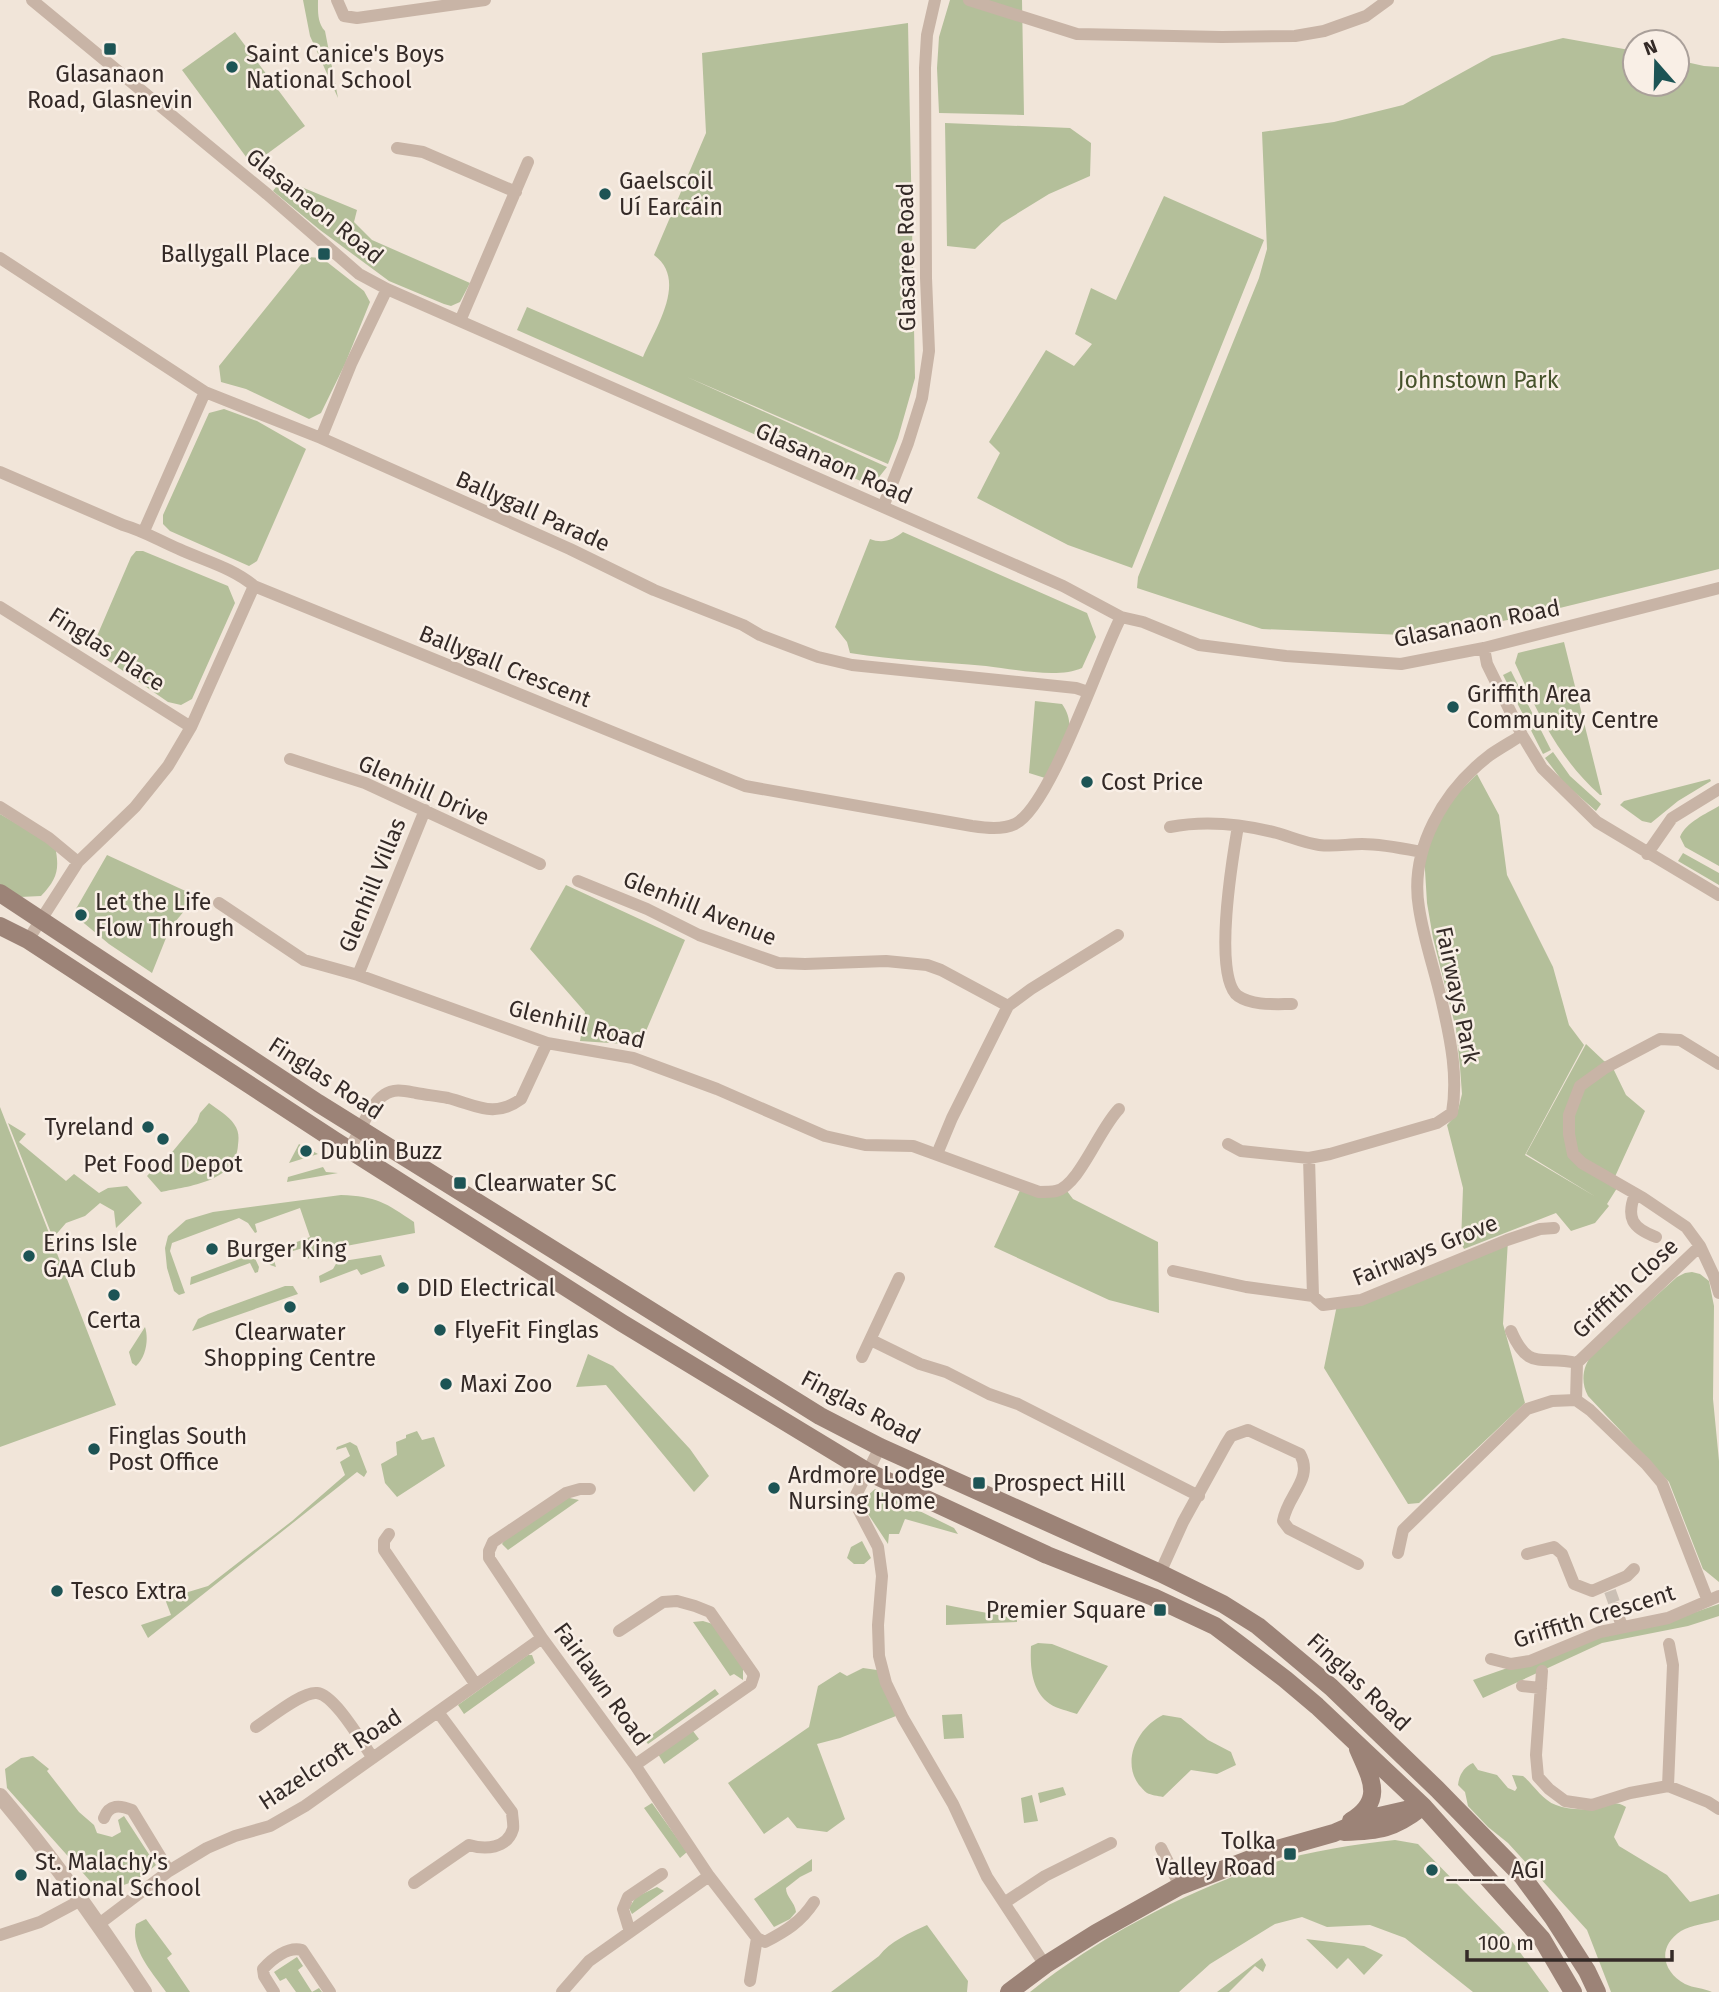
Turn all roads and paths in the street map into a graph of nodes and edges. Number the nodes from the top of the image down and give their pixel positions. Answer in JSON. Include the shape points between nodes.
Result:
{"nodes":[{"id":1,"x":32,"y":0,"type":"edge"},
{"id":2,"x":337,"y":0,"type":"edge"},
{"id":3,"x":485,"y":0,"type":"edge"},
{"id":4,"x":935,"y":0,"type":"edge"},
{"id":5,"x":969,"y":0,"type":"edge"},
{"id":6,"x":1388,"y":0,"type":"edge"},
{"id":7,"x":397,"y":148,"type":"dead end"},
{"id":8,"x":528,"y":162,"type":"dead end"},
{"id":9,"x":516,"y":192,"type":"junction"},
{"id":10,"x":0,"y":258,"type":"edge"},
{"id":11,"x":387,"y":289,"type":"junction"},
{"id":12,"x":460,"y":321,"type":"junction"},
{"id":13,"x":205,"y":392,"type":"junction"},
{"id":14,"x":321,"y":438,"type":"junction"},
{"id":15,"x":0,"y":472,"type":"edge"},
{"id":16,"x":883,"y":507,"type":"junction"},
{"id":17,"x":144,"y":531,"type":"junction"},
{"id":18,"x":254,"y":586,"type":"junction"},
{"id":19,"x":1719,"y":588,"type":"edge"},
{"id":20,"x":0,"y":607,"type":"edge"},
{"id":21,"x":1121,"y":617,"type":"junction"},
{"id":22,"x":1483,"y":648,"type":"junction"},
{"id":23,"x":1088,"y":692,"type":"junction"},
{"id":24,"x":191,"y":727,"type":"junction"},
{"id":25,"x":1521,"y":735,"type":"junction"},
{"id":26,"x":290,"y":759,"type":"dead end"},
{"id":27,"x":1719,"y":789,"type":"edge"},
{"id":28,"x":0,"y":807,"type":"edge"},
{"id":29,"x":425,"y":810,"type":"junction"},
{"id":30,"x":1238,"y":825,"type":"junction"},
{"id":31,"x":1170,"y":827,"type":"dead end"},
{"id":32,"x":1420,"y":852,"type":"junction"},
{"id":33,"x":1647,"y":853,"type":"junction"},
{"id":34,"x":78,"y":862,"type":"junction"},
{"id":35,"x":540,"y":864,"type":"dead end"},
{"id":36,"x":578,"y":881,"type":"dead end"},
{"id":37,"x":0,"y":893,"type":"edge"},
{"id":38,"x":1719,"y":895,"type":"edge"},
{"id":39,"x":219,"y":903,"type":"dead end"},
{"id":40,"x":41,"y":919,"type":"junction"},
{"id":41,"x":0,"y":926,"type":"edge"},
{"id":42,"x":1118,"y":935,"type":"dead end"},
{"id":43,"x":28,"y":940,"type":"junction"},
{"id":44,"x":358,"y":975,"type":"junction"},
{"id":45,"x":1292,"y":1004,"type":"dead end"},
{"id":46,"x":1009,"y":1006,"type":"junction"},
{"id":47,"x":547,"y":1043,"type":"junction"},
{"id":48,"x":1719,"y":1064,"type":"edge"},
{"id":49,"x":1119,"y":1109,"type":"dead end"},
{"id":50,"x":361,"y":1130,"type":"junction"},
{"id":51,"x":1228,"y":1144,"type":"dead end"},
{"id":52,"x":349,"y":1150,"type":"junction"},
{"id":53,"x":937,"y":1154,"type":"junction"},
{"id":54,"x":1309,"y":1158,"type":"junction"},
{"id":55,"x":1635,"y":1194,"type":"junction"},
{"id":56,"x":1554,"y":1228,"type":"dead end"},
{"id":57,"x":1656,"y":1237,"type":"dead end"},
{"id":58,"x":1700,"y":1246,"type":"junction"},
{"id":59,"x":1173,"y":1271,"type":"dead end"},
{"id":60,"x":899,"y":1278,"type":"dead end"},
{"id":61,"x":1719,"y":1293,"type":"edge"},
{"id":62,"x":1313,"y":1296,"type":"junction"},
{"id":63,"x":1511,"y":1331,"type":"dead end"},
{"id":64,"x":871,"y":1340,"type":"junction"},
{"id":65,"x":862,"y":1357,"type":"dead end"},
{"id":66,"x":1577,"y":1363,"type":"junction"},
{"id":67,"x":1576,"y":1400,"type":"junction"},
{"id":68,"x":880,"y":1447,"type":"junction"},
{"id":69,"x":868,"y":1472,"type":"junction"},
{"id":70,"x":590,"y":1489,"type":"dead end"},
{"id":71,"x":1199,"y":1496,"type":"junction"},
{"id":72,"x":388,"y":1534,"type":"dead end"},
{"id":73,"x":1398,"y":1553,"type":"dead end"},
{"id":74,"x":1527,"y":1554,"type":"dead end"},
{"id":75,"x":1358,"y":1564,"type":"dead end"},
{"id":76,"x":1634,"y":1569,"type":"dead end"},
{"id":77,"x":1160,"y":1573,"type":"junction"},
{"id":78,"x":1714,"y":1599,"type":"edge"},
{"id":79,"x":1616,"y":1608,"type":"tunnel mouth"},
{"id":80,"x":1622,"y":1627,"type":"junction"},
{"id":81,"x":618,"y":1631,"type":"dead end"},
{"id":82,"x":542,"y":1638,"type":"junction"},
{"id":83,"x":1670,"y":1644,"type":"dead end"},
{"id":84,"x":1491,"y":1659,"type":"dead end"},
{"id":85,"x":1542,"y":1671,"type":"dead end"},
{"id":86,"x":476,"y":1685,"type":"junction"},
{"id":87,"x":1522,"y":1685,"type":"dead end"},
{"id":88,"x":1541,"y":1688,"type":"junction"},
{"id":89,"x":438,"y":1712,"type":"junction"},
{"id":90,"x":256,"y":1727,"type":"dead end"},
{"id":91,"x":1356,"y":1743,"type":"junction"},
{"id":92,"x":373,"y":1758,"type":"junction"},
{"id":93,"x":635,"y":1765,"type":"junction"},
{"id":94,"x":1668,"y":1786,"type":"junction"},
{"id":95,"x":1437,"y":1788,"type":"junction"},
{"id":96,"x":0,"y":1796,"type":"edge"},
{"id":97,"x":1423,"y":1806,"type":"junction"},
{"id":98,"x":1719,"y":1809,"type":"edge"},
{"id":99,"x":104,"y":1818,"type":"dead end"},
{"id":100,"x":1334,"y":1833,"type":"junction"},
{"id":101,"x":1111,"y":1843,"type":"dead end"},
{"id":102,"x":1161,"y":1848,"type":"dead end"},
{"id":103,"x":169,"y":1871,"type":"junction"},
{"id":104,"x":662,"y":1874,"type":"dead end"},
{"id":105,"x":709,"y":1876,"type":"junction"},
{"id":106,"x":414,"y":1883,"type":"dead end"},
{"id":107,"x":1180,"y":1886,"type":"junction"},
{"id":108,"x":83,"y":1899,"type":"junction"},
{"id":109,"x":814,"y":1902,"type":"dead end"},
{"id":110,"x":1004,"y":1903,"type":"junction"},
{"id":111,"x":99,"y":1924,"type":"junction"},
{"id":112,"x":630,"y":1932,"type":"junction"},
{"id":113,"x":0,"y":1935,"type":"edge"},
{"id":114,"x":757,"y":1938,"type":"junction"},
{"id":115,"x":1045,"y":1965,"type":"junction"},
{"id":116,"x":750,"y":1981,"type":"dead end"},
{"id":117,"x":144,"y":1992,"type":"edge"},
{"id":118,"x":274,"y":1992,"type":"edge"},
{"id":119,"x":331,"y":1992,"type":"edge"},
{"id":120,"x":562,"y":1992,"type":"edge"},
{"id":121,"x":1009,"y":1992,"type":"edge"},
{"id":122,"x":1573,"y":1992,"type":"edge"},
{"id":123,"x":1597,"y":1992,"type":"edge"}],
"edges":[{"from":1,"to":11,"type":"street","name":"Glasanaon Road","via":[[359,274]]},
{"from":2,"to":3,"type":"street","via":[[344,16],[358,18]]},
{"from":4,"to":16,"type":"street","name":"Glasaree Road","via":[[925,68],[929,351],[922,398]]},
{"from":5,"to":6,"type":"street","via":[[1077,34],[1170,37],[1296,36],[1366,16]]},
{"from":7,"to":9,"type":"street","via":[[423,152]]},
{"from":8,"to":9,"type":"street"},
{"from":9,"to":12,"type":"street"},
{"from":10,"to":13,"type":"street","name":"Ballygall Parade"},
{"from":11,"to":12,"type":"street","name":"Glasanaon Road"},
{"from":11,"to":14,"type":"street"},
{"from":12,"to":16,"type":"street","name":"Glasanaon Road"},
{"from":13,"to":14,"type":"street","name":"Ballygall Parade"},
{"from":13,"to":17,"type":"street"},
{"from":14,"to":23,"type":"street","name":"Ballygall Parade","via":[[654,590],[818,657],[852,665]]},
{"from":15,"to":17,"type":"street","name":"Ballygall Crescent"},
{"from":16,"to":21,"type":"street","name":"Glasanaon Road"},
{"from":17,"to":18,"type":"street","name":"Ballygall Crescent","via":[[242,576]]},
{"from":18,"to":23,"type":"street","name":"Ballygall Crescent","via":[[745,786],[972,826],[1014,824],[1031,811]]},
{"from":18,"to":24,"type":"street"},
{"from":19,"to":22,"type":"street","name":"Glasanaon Road"},
{"from":20,"to":24,"type":"street","name":"Finglas Place"},
{"from":21,"to":22,"type":"street","name":"Glasanaon Road","via":[[1199,645],[1286,656],[1401,664]]},
{"from":21,"to":23,"type":"street"},
{"from":22,"to":25,"type":"street"},
{"from":24,"to":34,"type":"street","via":[[150,790]]},
{"from":25,"to":32,"type":"street","name":"Fairways Park","via":[[1489,756],[1456,788],[1434,819]]},
{"from":25,"to":33,"type":"street","via":[[1542,768],[1597,822]]},
{"from":26,"to":29,"type":"street","name":"Glenhill Drive","via":[[365,783]]},
{"from":27,"to":33,"type":"street","via":[[1672,818]]},
{"from":28,"to":34,"type":"street"},
{"from":29,"to":35,"type":"street","name":"Glenhill Drive"},
{"from":29,"to":44,"type":"street","name":"Glenhill Villas"},
{"from":30,"to":31,"type":"street","via":[[1196,822]]},
{"from":30,"to":32,"type":"street","via":[[1306,843]]},
{"from":30,"to":45,"type":"street","via":[[1225,962],[1231,986],[1238,996],[1263,1004]]},
{"from":32,"to":54,"type":"street","name":"Fairways Park","via":[[1418,907],[1452,1051],[1455,1093],[1451,1113],[1437,1123]]},
{"from":33,"to":38,"type":"street"},
{"from":34,"to":40,"type":"street"},
{"from":36,"to":46,"type":"street","name":"Glenhill Avenue","via":[[699,935],[778,962],[927,965]]},
{"from":37,"to":40,"type":"main road","name":"Finglas Road"},
{"from":39,"to":44,"type":"street","name":"Glenhill Road","via":[[304,960]]},
{"from":40,"to":43,"type":"street"},
{"from":40,"to":50,"type":"main road","name":"Finglas Road"},
{"from":41,"to":43,"type":"main road","name":"Finglas Road"},
{"from":42,"to":46,"type":"street"},
{"from":43,"to":52,"type":"main road","name":"Finglas Road"},
{"from":44,"to":47,"type":"street","name":"Glenhill Road"},
{"from":46,"to":53,"type":"street"},
{"from":47,"to":50,"type":"street","via":[[521,1099],[511,1105],[479,1110],[449,1099],[391,1091],[378,1101]]},
{"from":47,"to":53,"type":"street","name":"Glenhill Road","via":[[634,1058],[825,1136],[865,1145],[913,1146]]},
{"from":48,"to":55,"type":"street","name":"Griffith Close","via":[[1680,1040],[1660,1039],[1580,1086],[1569,1115],[1573,1154]]},
{"from":49,"to":53,"type":"street","name":"Glenhill Road","via":[[1073,1182],[1057,1191],[1039,1192]]},
{"from":50,"to":52,"type":"street"},
{"from":50,"to":68,"type":"main road","name":"Finglas Road","via":[[820,1416]]},
{"from":51,"to":54,"type":"street","name":"Fairways Park","via":[[1241,1151]]},
{"from":52,"to":69,"type":"main road","name":"Finglas Road"},
{"from":54,"to":62,"type":"street"},
{"from":55,"to":57,"type":"street","name":"Griffith Close","via":[[1629,1214],[1644,1232]]},
{"from":55,"to":58,"type":"street","name":"Griffith Close","via":[[1686,1227]]},
{"from":56,"to":62,"type":"street","name":"Fairways Grove","via":[[1507,1240],[1361,1300],[1323,1305]]},
{"from":58,"to":61,"type":"street","name":"Griffith Close"},
{"from":58,"to":66,"type":"street","name":"Griffith Close"},
{"from":59,"to":62,"type":"street","name":"Fairways Grove"},
{"from":60,"to":64,"type":"street"},
{"from":63,"to":66,"type":"street","name":"Griffith Close","via":[[1520,1350],[1531,1359]]},
{"from":64,"to":65,"type":"street"},
{"from":64,"to":71,"type":"street","via":[[1018,1404]]},
{"from":66,"to":67,"type":"street"},
{"from":67,"to":73,"type":"street","via":[[1527,1409],[1403,1530]]},
{"from":67,"to":78,"type":"street","via":[[1662,1483]]},
{"from":68,"to":69,"type":"street"},
{"from":68,"to":77,"type":"main road","name":"Finglas Road"},
{"from":69,"to":91,"type":"main road","name":"Finglas Road","via":[[1214,1626],[1285,1679]]},
{"from":69,"to":110,"type":"street","via":[[856,1505],[878,1546],[879,1656],[886,1683]]},
{"from":70,"to":82,"type":"street","name":"Fairlawn Road","via":[[566,1493],[494,1542],[489,1551],[489,1558]]},
{"from":71,"to":75,"type":"street","via":[[1231,1437],[1248,1430],[1265,1436],[1300,1454],[1306,1466],[1283,1521],[1289,1529]]},
{"from":71,"to":77,"type":"street"},
{"from":72,"to":86,"type":"street","via":[[384,1550]]},
{"from":74,"to":76,"type":"street","via":[[1554,1547],[1562,1554],[1573,1584],[1592,1591],[1609,1588]]},
{"from":77,"to":95,"type":"main road","name":"Finglas Road","via":[[1258,1626],[1331,1687]]},
{"from":78,"to":80,"type":"street","name":"Griffith Crescent","via":[[1668,1618]]},
{"from":79,"to":80,"type":"street"},
{"from":80,"to":84,"type":"street","name":"Griffith Crescent","via":[[1530,1661],[1511,1664]]},
{"from":81,"to":93,"type":"street","via":[[669,1600],[695,1606],[710,1612],[754,1675],[751,1684]]},
{"from":82,"to":86,"type":"street","name":"Hazelcroft Road"},
{"from":82,"to":93,"type":"street","name":"Fairlawn Road"},
{"from":83,"to":94,"type":"street"},
{"from":85,"to":88,"type":"street"},
{"from":86,"to":89,"type":"street","name":"Hazelcroft Road"},
{"from":87,"to":88,"type":"street"},
{"from":88,"to":94,"type":"street","via":[[1536,1755],[1538,1777],[1549,1789],[1565,1801],[1592,1804]]},
{"from":89,"to":92,"type":"street","name":"Hazelcroft Road"},
{"from":89,"to":106,"type":"street","via":[[512,1812],[513,1829],[502,1844],[483,1849],[469,1845]]},
{"from":90,"to":92,"type":"street","via":[[304,1696],[317,1693],[331,1699]]},
{"from":91,"to":97,"type":"main road","name":"Finglas Road"},
{"from":91,"to":100,"type":"main road","via":[[1374,1792],[1361,1815]]},
{"from":92,"to":103,"type":"street","name":"Hazelcroft Road","via":[[270,1826],[207,1848]]},
{"from":93,"to":105,"type":"street","name":"Fairlawn Road"},
{"from":94,"to":98,"type":"street"},
{"from":95,"to":97,"type":"main road"},
{"from":95,"to":123,"type":"main road","name":"Finglas Road","via":[[1522,1876]]},
{"from":96,"to":108,"type":"street"},
{"from":97,"to":100,"type":"main road","via":[[1366,1819]]},
{"from":97,"to":122,"type":"main road","name":"Finglas Road","via":[[1542,1939]]},
{"from":99,"to":103,"type":"street","via":[[113,1807],[132,1810]]},
{"from":100,"to":107,"type":"main road"},
{"from":101,"to":110,"type":"street"},
{"from":102,"to":107,"type":"street"},
{"from":103,"to":111,"type":"street","name":"Hazelcroft Road"},
{"from":104,"to":112,"type":"street","via":[[628,1896],[623,1909]]},
{"from":105,"to":112,"type":"street"},
{"from":105,"to":114,"type":"street","name":"Fairlawn Road"},
{"from":107,"to":115,"type":"main road"},
{"from":108,"to":111,"type":"street"},
{"from":108,"to":113,"type":"street","via":[[40,1922]]},
{"from":109,"to":114,"type":"street","via":[[804,1918],[785,1931],[765,1942]]},
{"from":110,"to":115,"type":"street"},
{"from":111,"to":117,"type":"street"},
{"from":112,"to":120,"type":"street","via":[[589,1961]]},
{"from":114,"to":116,"type":"street"},
{"from":115,"to":121,"type":"main road"},
{"from":118,"to":119,"type":"street","via":[[263,1969],[296,1948]]}]}
